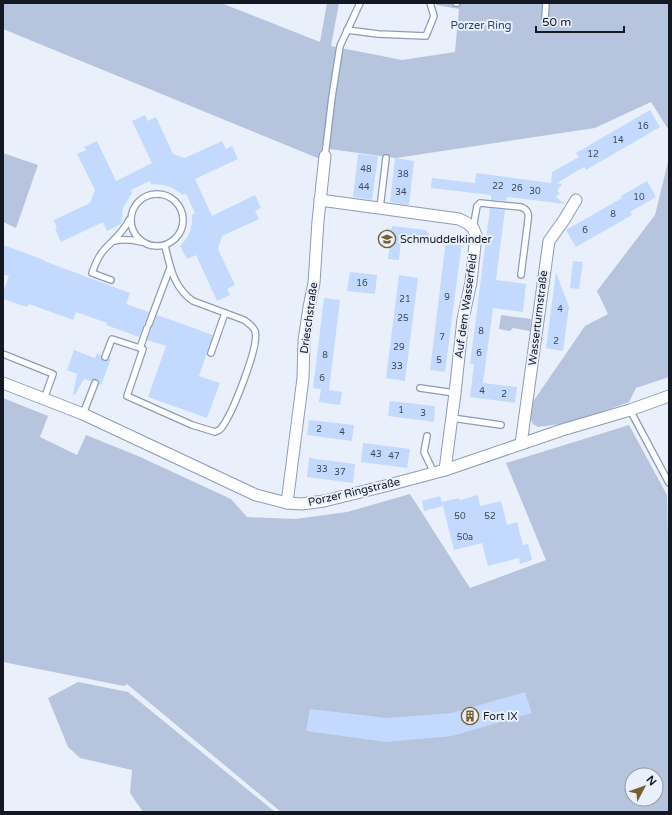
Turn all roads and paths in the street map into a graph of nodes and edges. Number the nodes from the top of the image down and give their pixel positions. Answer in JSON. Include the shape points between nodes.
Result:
{"nodes":[{"id":1,"x":360,"y":3,"type":"edge"},
{"id":2,"x":430,"y":3,"type":"edge"},
{"id":3,"x":546,"y":3,"type":"edge"},
{"id":4,"x":545,"y":18,"type":"dead end"},
{"id":5,"x":347,"y":30,"type":"junction"},
{"id":6,"x":325,"y":156,"type":"joint"},
{"id":7,"x":386,"y":158,"type":"dead end"},
{"id":8,"x":320,"y":200,"type":"junction"},
{"id":9,"x":576,"y":200,"type":"dead end"},
{"id":10,"x":380,"y":208,"type":"junction"},
{"id":11,"x":130,"y":218,"type":"junction"},
{"id":12,"x":473,"y":228,"type":"junction"},
{"id":13,"x":114,"y":241,"type":"junction"},
{"id":14,"x":145,"y":244,"type":"junction"},
{"id":15,"x":165,"y":246,"type":"junction"},
{"id":16,"x":170,"y":268,"type":"junction"},
{"id":17,"x":521,"y":275,"type":"dead end"},
{"id":18,"x":111,"y":280,"type":"dead end"},
{"id":19,"x":225,"y":312,"type":"junction"},
{"id":20,"x":140,"y":348,"type":"junction"},
{"id":21,"x":211,"y":353,"type":"dead end"},
{"id":22,"x":3,"y":354,"type":"edge"},
{"id":23,"x":104,"y":357,"type":"dead end"},
{"id":24,"x":95,"y":382,"type":"dead end"},
{"id":25,"x":3,"y":383,"type":"edge"},
{"id":26,"x":420,"y":388,"type":"dead end"},
{"id":27,"x":455,"y":392,"type":"junction"},
{"id":28,"x":669,"y":396,"type":"edge"},
{"id":29,"x":44,"y":399,"type":"junction"},
{"id":30,"x":630,"y":410,"type":"junction"},
{"id":31,"x":83,"y":414,"type":"junction"},
{"id":32,"x":452,"y":418,"type":"junction"},
{"id":33,"x":501,"y":425,"type":"dead end"},
{"id":34,"x":427,"y":436,"type":"dead end"},
{"id":35,"x":522,"y":444,"type":"junction"},
{"id":36,"x":445,"y":470,"type":"junction"},
{"id":37,"x":434,"y":473,"type":"junction"},
{"id":38,"x":669,"y":483,"type":"edge"},
{"id":39,"x":287,"y":503,"type":"junction"}],
"edges":[{"from":1,"to":5,"type":"lane"},
{"from":2,"to":5,"type":"lane","via":[[434,16],[426,36]]},
{"from":3,"to":4,"type":"lane"},
{"from":5,"to":6,"type":"lane","via":[[340,46]]},
{"from":6,"to":8,"type":"street","name":"Drieschstraße"},
{"from":7,"to":10,"type":"lane"},
{"from":8,"to":10,"type":"street"},
{"from":8,"to":39,"type":"street","name":"Drieschstraße","via":[[314,284],[304,341],[303,378]]},
{"from":9,"to":35,"type":"street","name":"Wasserturmstraße","via":[[549,241]]},
{"from":10,"to":12,"type":"street","via":[[459,219]]},
{"from":11,"to":13,"type":"lane"},
{"from":11,"to":14,"type":"lane","via":[[134,233]]},
{"from":11,"to":15,"type":"lane","via":[[137,202],[144,197],[152,194],[169,197],[181,210],[183,218],[179,235]]},
{"from":12,"to":17,"type":"lane","via":[[477,206],[480,203],[521,207],[526,210],[529,213]]},
{"from":12,"to":27,"type":"street","name":"Auf dem Wasserfeld","via":[[476,235],[475,246],[463,318]]},
{"from":13,"to":14,"type":"lane","via":[[134,240]]},
{"from":13,"to":18,"type":"lane","via":[[99,256],[92,273]]},
{"from":14,"to":15,"type":"lane"},
{"from":15,"to":16,"type":"lane"},
{"from":16,"to":19,"type":"lane","via":[[176,283],[186,296]]},
{"from":16,"to":20,"type":"lane"},
{"from":19,"to":20,"type":"lane","via":[[251,325],[255,331],[255,339],[234,406],[222,428],[215,432],[192,425],[127,396],[143,349]]},
{"from":19,"to":21,"type":"lane"},
{"from":20,"to":23,"type":"lane","via":[[112,339]]},
{"from":22,"to":29,"type":"lane","via":[[53,374]]},
{"from":24,"to":31,"type":"lane"},
{"from":25,"to":29,"type":"street","name":"Porzer Ringstraße"},
{"from":26,"to":27,"type":"lane"},
{"from":27,"to":32,"type":"street","name":"Auf dem Wasserfeld"},
{"from":28,"to":30,"type":"street","name":"Porzer Ringstraße"},
{"from":29,"to":31,"type":"street","name":"Porzer Ringstraße"},
{"from":30,"to":35,"type":"street","name":"Porzer Ringstraße"},
{"from":30,"to":38,"type":"lane"},
{"from":31,"to":39,"type":"street","name":"Porzer Ringstraße","via":[[256,495]]},
{"from":32,"to":33,"type":"lane"},
{"from":32,"to":36,"type":"street","name":"Auf dem Wasserfeld"},
{"from":34,"to":37,"type":"lane","via":[[424,452]]},
{"from":35,"to":36,"type":"street","name":"Porzer Ringstraße"},
{"from":36,"to":37,"type":"street","name":"Porzer Ringstraße"},
{"from":37,"to":39,"type":"street","name":"Porzer Ringstraße","via":[[324,501]]}]}
